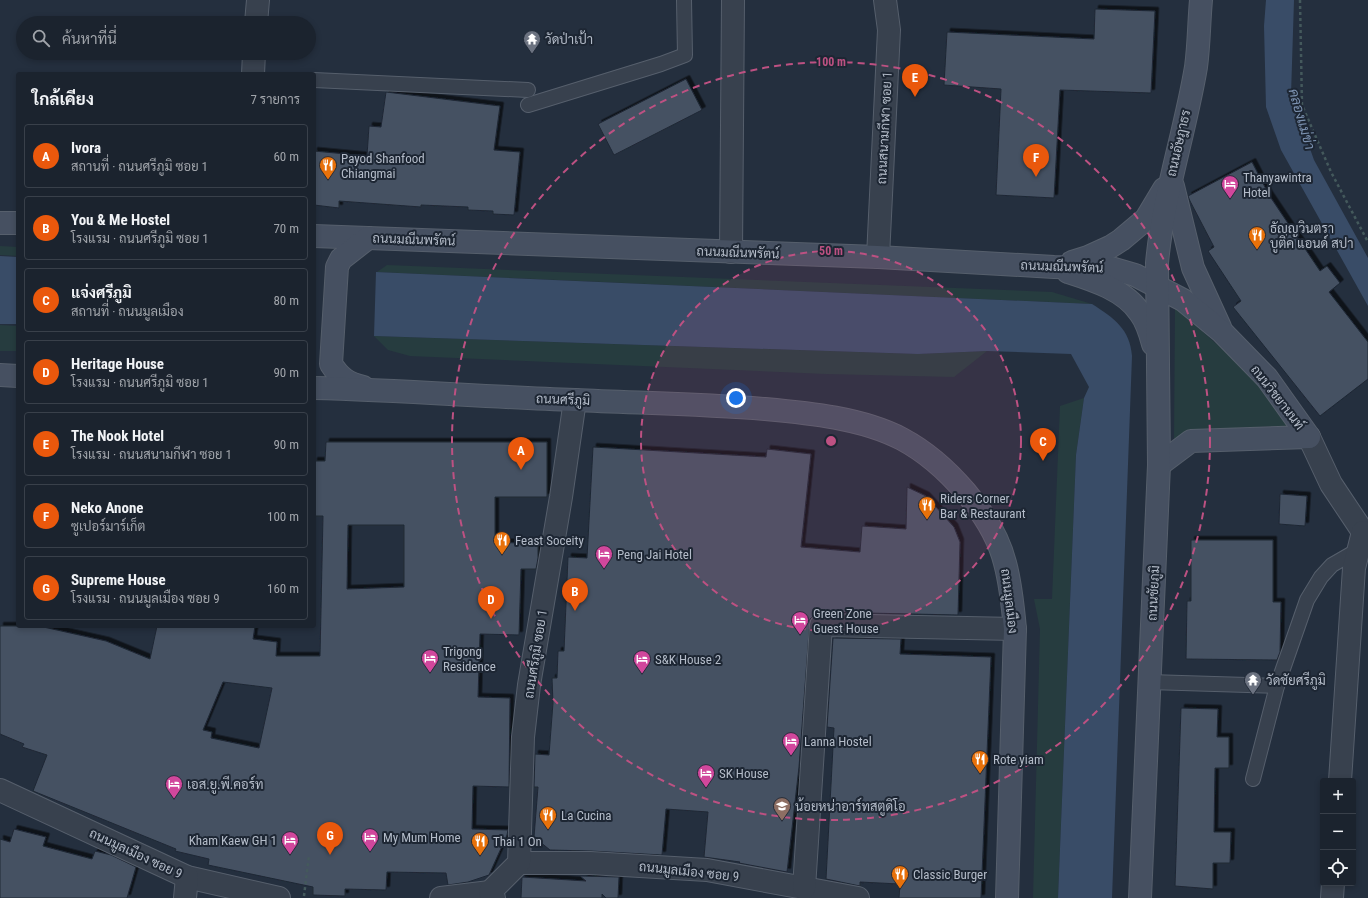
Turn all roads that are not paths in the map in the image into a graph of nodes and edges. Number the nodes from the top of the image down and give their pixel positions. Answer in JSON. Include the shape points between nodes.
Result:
{"nodes":[{"id":1,"x":258,"y":0,"type":"edge"},
{"id":2,"x":684,"y":0,"type":"edge"},
{"id":3,"x":733,"y":0,"type":"edge"},
{"id":4,"x":885,"y":0,"type":"edge"},
{"id":5,"x":1202,"y":0,"type":"edge"},
{"id":6,"x":257,"y":16,"type":"edge"},
{"id":7,"x":254,"y":60,"type":"edge"},
{"id":8,"x":253,"y":72,"type":"edge"},
{"id":9,"x":316,"y":80,"type":"edge"},
{"id":10,"x":528,"y":90,"type":"dead end"},
{"id":11,"x":528,"y":106,"type":"dead end"},
{"id":12,"x":1171,"y":177,"type":"junction"},
{"id":13,"x":0,"y":223,"type":"edge"},
{"id":14,"x":16,"y":224,"type":"edge"},
{"id":15,"x":316,"y":236,"type":"edge"},
{"id":16,"x":368,"y":238,"type":"junction"},
{"id":17,"x":731,"y":252,"type":"junction"},
{"id":18,"x":878,"y":257,"type":"junction"},
{"id":19,"x":1054,"y":267,"type":"junction"},
{"id":20,"x":1158,"y":287,"type":"junction"},
{"id":21,"x":1222,"y":332,"type":"junction"},
{"id":22,"x":1158,"y":360,"type":"junction"},
{"id":23,"x":0,"y":375,"type":"edge"},
{"id":24,"x":16,"y":376,"type":"edge"},
{"id":25,"x":316,"y":388,"type":"edge"},
{"id":26,"x":375,"y":391,"type":"junction"},
{"id":27,"x":575,"y":400,"type":"junction"},
{"id":28,"x":811,"y":413,"type":"joint"},
{"id":29,"x":1309,"y":437,"type":"junction"},
{"id":30,"x":1159,"y":465,"type":"junction"},
{"id":31,"x":1363,"y":539,"type":"edge"},
{"id":32,"x":1015,"y":629,"type":"junction"},
{"id":33,"x":1150,"y":682,"type":"junction"},
{"id":34,"x":1277,"y":686,"type":"junction"},
{"id":35,"x":1340,"y":778,"type":"edge"},
{"id":36,"x":1253,"y":779,"type":"dead end"},
{"id":37,"x":0,"y":790,"type":"edge"},
{"id":38,"x":519,"y":862,"type":"junction"},
{"id":39,"x":1333,"y":886,"type":"edge"},
{"id":40,"x":186,"y":887,"type":"edge"},
{"id":41,"x":804,"y":888,"type":"junction"},
{"id":42,"x":492,"y":895,"type":"edge"},
{"id":43,"x":279,"y":898,"type":"edge"},
{"id":44,"x":441,"y":898,"type":"edge"},
{"id":45,"x":858,"y":898,"type":"edge"},
{"id":46,"x":1007,"y":898,"type":"edge"},
{"id":47,"x":1140,"y":898,"type":"edge"},
{"id":48,"x":1332,"y":898,"type":"edge"}],
"edges":[{"from":1,"to":6,"type":"street"},
{"from":2,"to":11,"type":"lane","via":[[685,55]]},
{"from":3,"to":17,"type":"street"},
{"from":4,"to":18,"type":"street","name":"ถนนสนามกีฬา ซอย 1","via":[[889,30]]},
{"from":5,"to":12,"type":"main road","name":"ถนนอัษฎาธร","via":[[1196,66]]},
{"from":7,"to":8,"type":"street"},
{"from":9,"to":10,"type":"lane"},
{"from":12,"to":19,"type":"main road","via":[[1146,219],[1121,240],[1088,257]]},
{"from":12,"to":20,"type":"main road","name":"ถนนอัษฎาธร","via":[[1159,243]]},
{"from":12,"to":21,"type":"main road","via":[[1193,268]]},
{"from":13,"to":14,"type":"main road"},
{"from":15,"to":16,"type":"main road","name":"ถนนมณีนพรัตน์"},
{"from":16,"to":17,"type":"main road","name":"ถนนมณีนพรัตน์"},
{"from":16,"to":26,"type":"main road","via":[[341,259],[337,267],[331,364],[347,383]]},
{"from":17,"to":18,"type":"main road","name":"ถนนมณีนพรัตน์"},
{"from":18,"to":19,"type":"main road","name":"ถนนมณีนพรัตน์"},
{"from":19,"to":20,"type":"main road","name":"ถนนมณีนพรัตน์","via":[[1111,268],[1136,275]]},
{"from":19,"to":22,"type":"main road","via":[[1095,281],[1124,297],[1140,312]]},
{"from":20,"to":21,"type":"main road","name":"ถนนวิชยานนท์","via":[[1183,300]]},
{"from":20,"to":22,"type":"main road","name":"ถนนชัยภูมิ"},
{"from":21,"to":29,"type":"main road","name":"ถนนวิชยานนท์","via":[[1267,378]]},
{"from":22,"to":30,"type":"main road","name":"ถนนชัยภูมิ"},
{"from":23,"to":24,"type":"main road"},
{"from":25,"to":26,"type":"main road","name":"ถนนศรีภูมิ"},
{"from":26,"to":27,"type":"main road","name":"ถนนศรีภูมิ"},
{"from":27,"to":28,"type":"main road","name":"ถนนศรีภูมิ","via":[[719,405]]},
{"from":27,"to":38,"type":"street","name":"ถนนศรีภูมิ ซอย 1","via":[[528,693],[523,737]]},
{"from":28,"to":32,"type":"main road","name":"ถนนมูลเมือง","via":[[855,422],[900,438],[948,473],[992,531],[1005,562]]},
{"from":29,"to":30,"type":"main road","via":[[1191,441]]},
{"from":29,"to":31,"type":"street","name":"ถนนวิชยานนท์","via":[[1331,484]]},
{"from":30,"to":33,"type":"main road","name":"ถนนชัยภูมิ"},
{"from":31,"to":34,"type":"lane","via":[[1332,565],[1307,600]]},
{"from":31,"to":35,"type":"street","via":[[1354,568]]},
{"from":32,"to":41,"type":"street","via":[[821,625]]},
{"from":32,"to":46,"type":"main road","name":"ถนนมูลเมือง"},
{"from":33,"to":34,"type":"lane"},
{"from":33,"to":47,"type":"main road","name":"ถนนชัยภูมิ"},
{"from":34,"to":36,"type":"lane"},
{"from":37,"to":40,"type":"street","name":"ถนนมูลเมือง ซอย 9"},
{"from":38,"to":41,"type":"street","name":"ถนนมูลเมือง ซอย 9","via":[[590,862],[707,870]]},
{"from":38,"to":42,"type":"street"},
{"from":39,"to":48,"type":"street"},
{"from":40,"to":43,"type":"street","name":"ถนนมูลเมือง ซอย 9"},
{"from":41,"to":45,"type":"street","name":"ถนนมูลเมือง ซอย 9"},
{"from":42,"to":44,"type":"street"}]}
